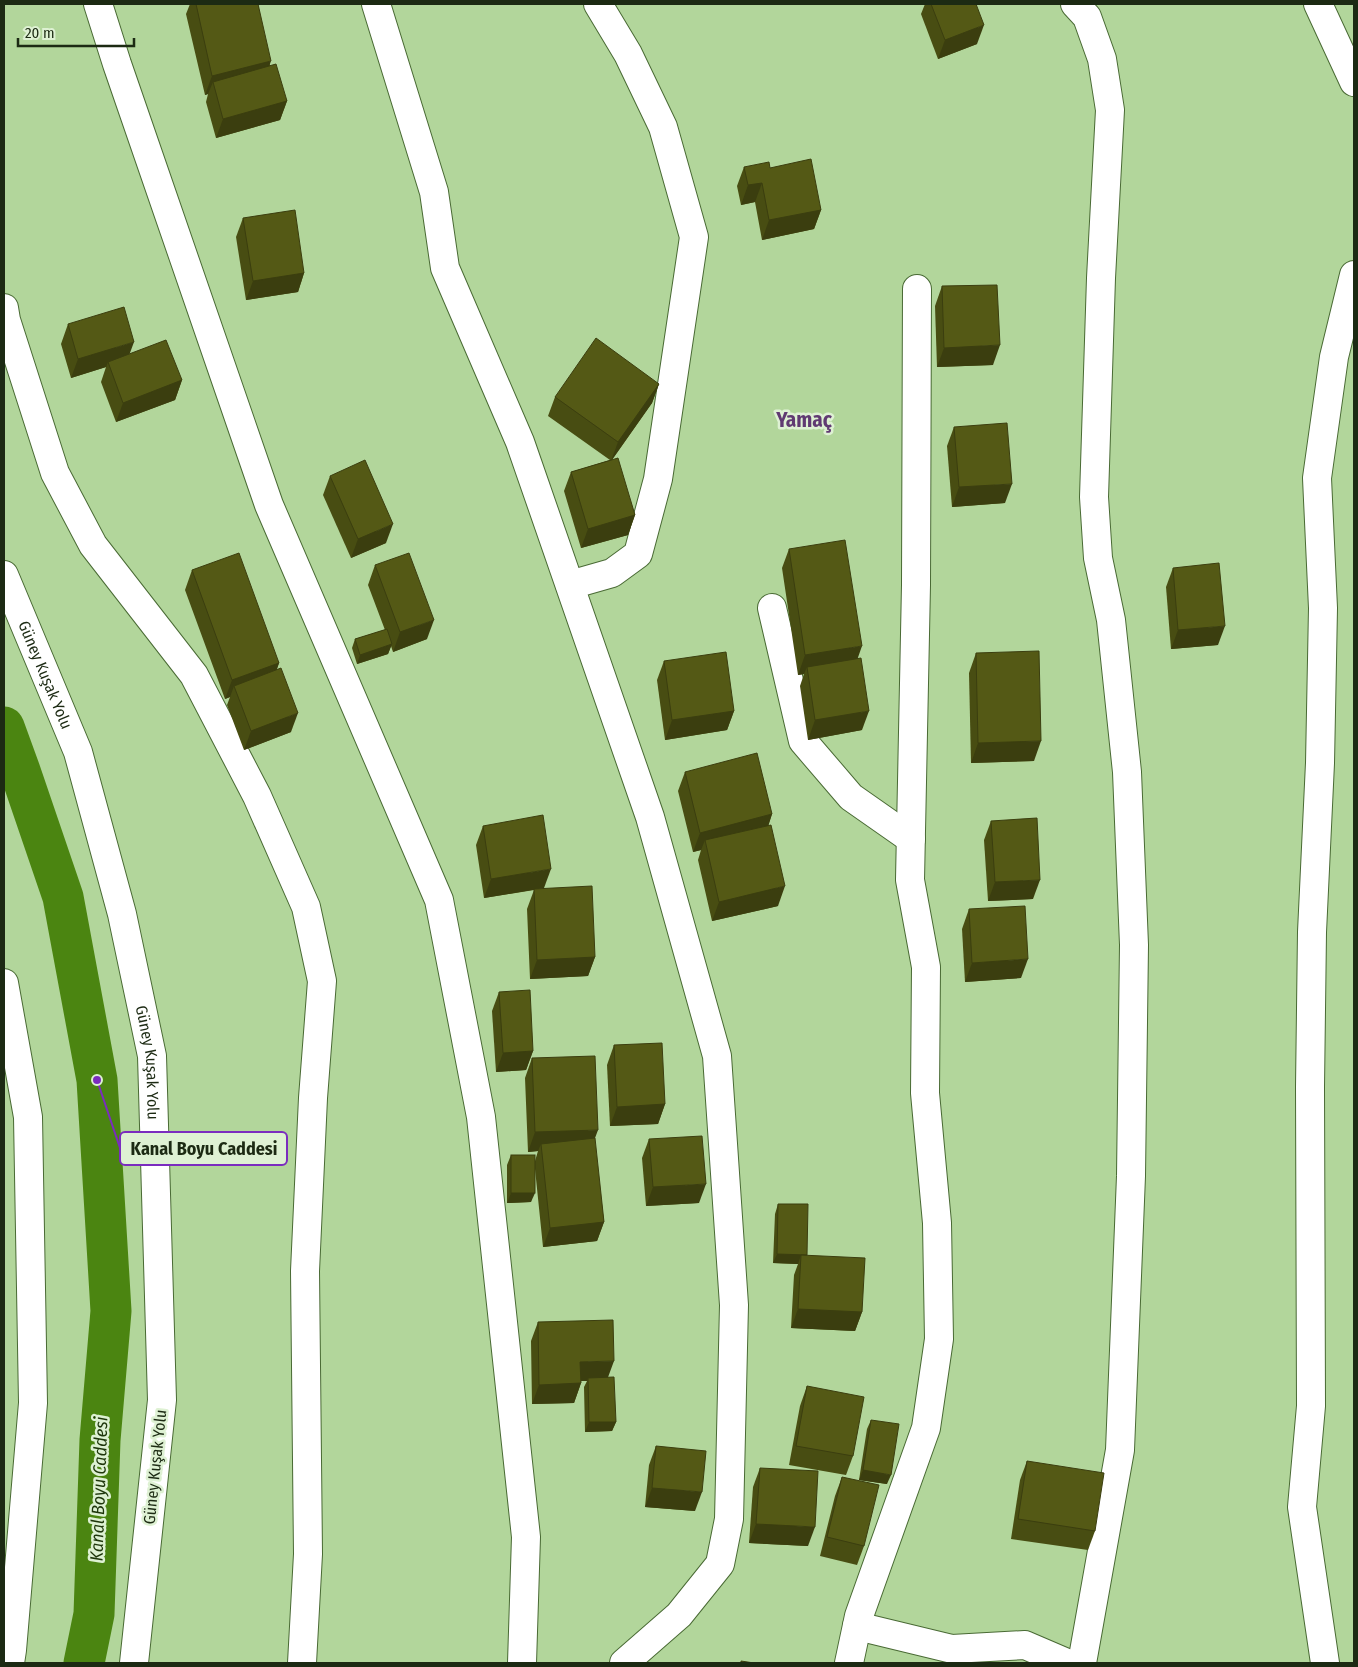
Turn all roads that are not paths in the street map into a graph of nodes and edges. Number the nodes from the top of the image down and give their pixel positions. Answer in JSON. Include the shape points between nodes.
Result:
{"nodes":[{"id":1,"x":98,"y":4,"type":"edge"},
{"id":2,"x":376,"y":4,"type":"edge"},
{"id":3,"x":598,"y":4,"type":"edge"},
{"id":4,"x":1075,"y":4,"type":"edge"},
{"id":5,"x":1318,"y":4,"type":"edge"},
{"id":6,"x":1354,"y":82,"type":"edge"},
{"id":7,"x":1354,"y":275,"type":"edge"},
{"id":8,"x":917,"y":289,"type":"dead end"},
{"id":9,"x":4,"y":308,"type":"edge"},
{"id":10,"x":4,"y":575,"type":"edge"},
{"id":11,"x":570,"y":585,"type":"junction"},
{"id":12,"x":772,"y":608,"type":"dead end"},
{"id":13,"x":912,"y":839,"type":"junction"},
{"id":14,"x":4,"y":983,"type":"edge"},
{"id":15,"x":857,"y":1626,"type":"junction"},
{"id":16,"x":522,"y":1652,"type":"edge"},
{"id":17,"x":10,"y":1663,"type":"edge"},
{"id":18,"x":134,"y":1663,"type":"edge"},
{"id":19,"x":302,"y":1663,"type":"edge"},
{"id":20,"x":539,"y":1663,"type":"edge"},
{"id":21,"x":624,"y":1663,"type":"edge"},
{"id":22,"x":849,"y":1663,"type":"edge"},
{"id":23,"x":1067,"y":1663,"type":"edge"},
{"id":24,"x":1082,"y":1663,"type":"edge"},
{"id":25,"x":1324,"y":1663,"type":"edge"}],
"edges":[{"from":1,"to":16,"type":"street","via":[[269,505],[439,900],[481,1117],[526,1538]]},
{"from":2,"to":11,"type":"street","via":[[434,192],[444,268],[520,442]]},
{"from":3,"to":11,"type":"street","via":[[628,54],[663,128],[694,238],[658,479],[638,554],[612,572]]},
{"from":4,"to":24,"type":"street","via":[[1087,17],[1102,59],[1110,110],[1100,278],[1094,497],[1098,558],[1111,620],[1127,772],[1134,946],[1132,1176],[1120,1450]]},
{"from":5,"to":6,"type":"street"},
{"from":7,"to":25,"type":"street","via":[[1334,357],[1317,478],[1323,618],[1312,932],[1311,1406],[1302,1507]]},
{"from":8,"to":13,"type":"street"},
{"from":9,"to":19,"type":"street","via":[[55,473],[93,545],[194,675],[257,796],[306,907],[322,981],[305,1271],[308,1554]]},
{"from":10,"to":18,"type":"street","name":"Güney Kuşak Yolu","via":[[78,752],[122,914],[152,1056],[162,1400]]},
{"from":11,"to":21,"type":"street","via":[[650,817],[716,1056],[734,1305],[728,1519],[720,1564],[678,1615]]},
{"from":12,"to":13,"type":"street","via":[[803,741],[851,797]]},
{"from":13,"to":15,"type":"street","via":[[910,880],[926,967],[925,1093],[938,1223],[939,1338],[926,1428]]},
{"from":14,"to":17,"type":"street","via":[[28,1116],[34,1403]]},
{"from":15,"to":22,"type":"street"},
{"from":15,"to":23,"type":"street","via":[[952,1649],[1025,1645]]},
{"from":16,"to":20,"type":"street"}]}
